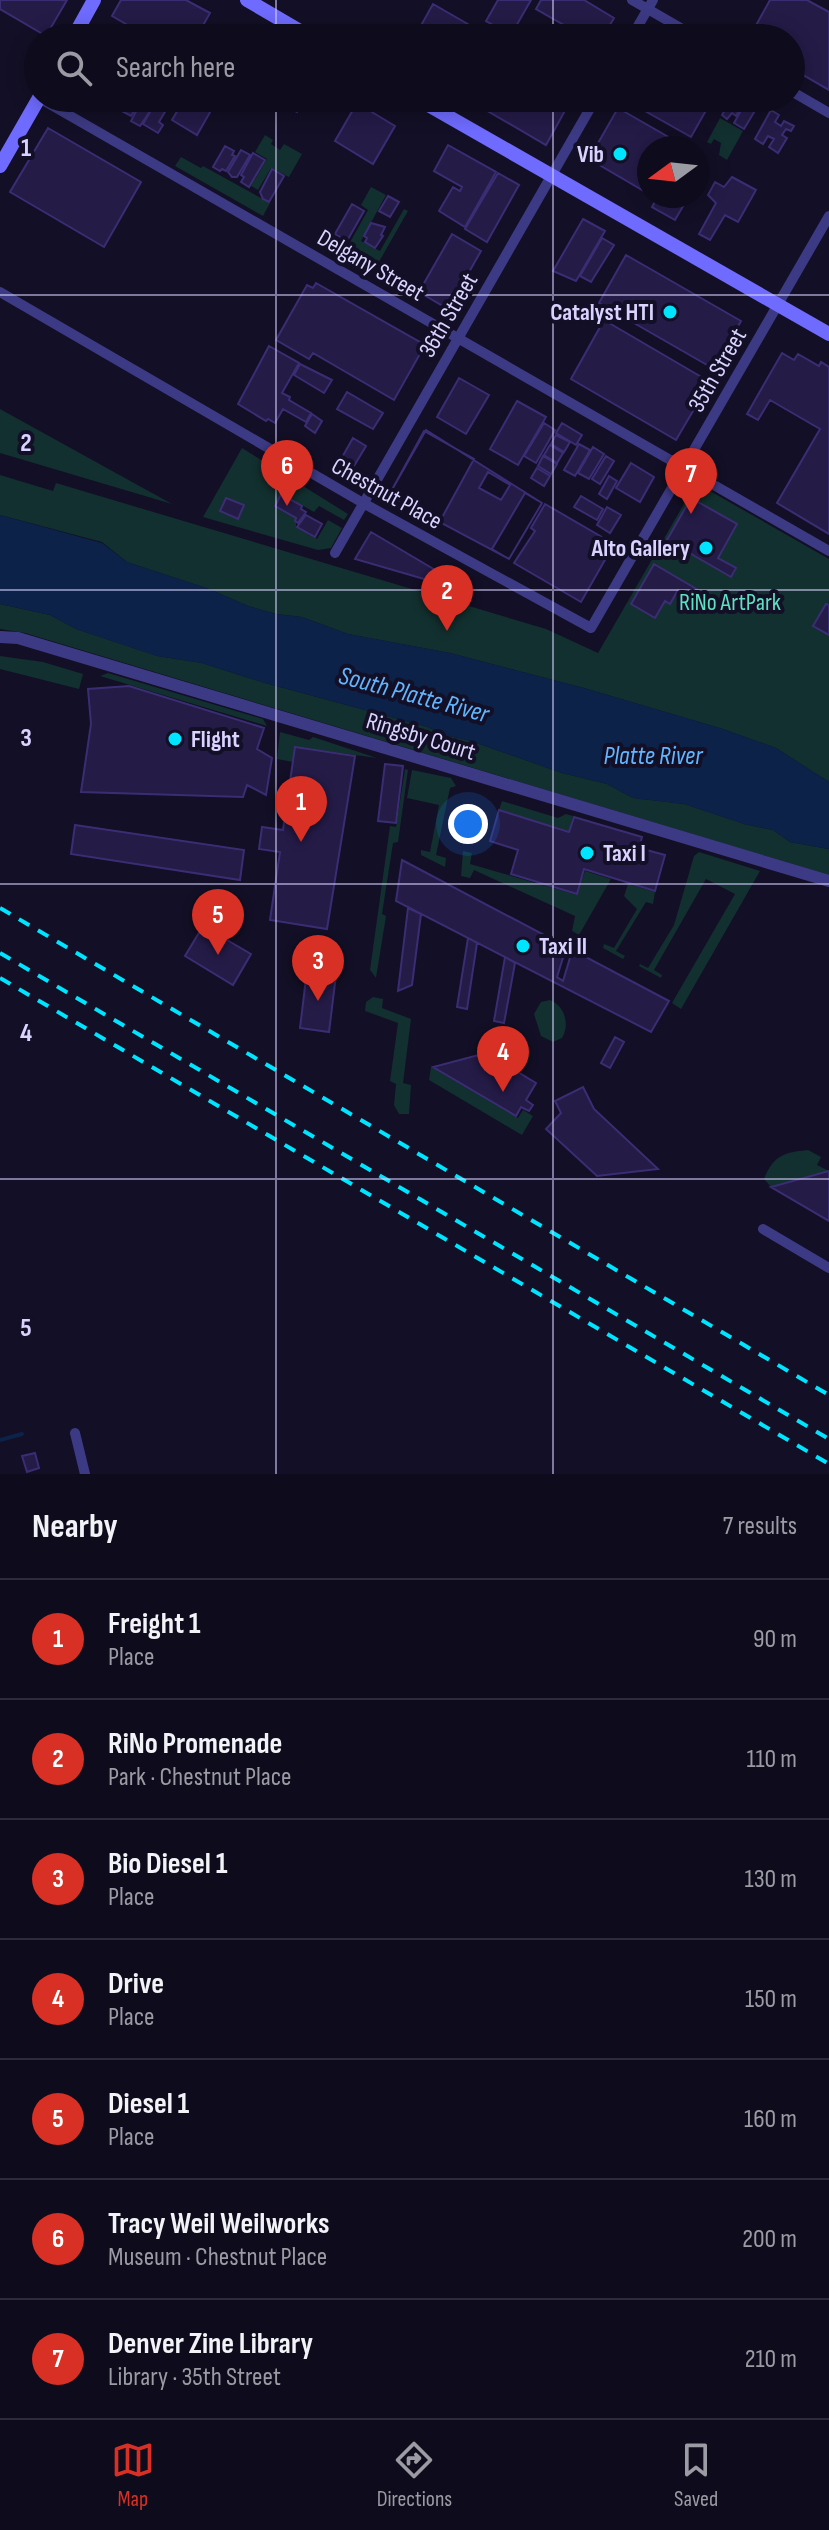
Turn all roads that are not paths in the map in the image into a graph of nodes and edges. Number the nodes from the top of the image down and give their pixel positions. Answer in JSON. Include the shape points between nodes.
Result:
{"nodes":[{"id":1,"x":94,"y":0,"type":"edge"},
{"id":2,"x":247,"y":0,"type":"edge"},
{"id":3,"x":632,"y":0,"type":"edge"},
{"id":4,"x":650,"y":5,"type":"edge"},
{"id":5,"x":81,"y":24,"type":"edge"},
{"id":6,"x":288,"y":24,"type":"edge"},
{"id":7,"x":639,"y":24,"type":"edge"},
{"id":8,"x":678,"y":24,"type":"edge"},
{"id":9,"x":805,"y":99,"type":"edge"},
{"id":10,"x":31,"y":112,"type":"edge"},
{"id":11,"x":63,"y":112,"type":"edge"},
{"id":12,"x":441,"y":112,"type":"edge"},
{"id":13,"x":588,"y":112,"type":"edge"},
{"id":14,"x":829,"y":113,"type":"edge"},
{"id":15,"x":0,"y":166,"type":"edge"},
{"id":16,"x":552,"y":174,"type":"junction"},
{"id":17,"x":829,"y":216,"type":"edge"},
{"id":18,"x":0,"y":292,"type":"edge"},
{"id":19,"x":778,"y":304,"type":"junction"},
{"id":20,"x":829,"y":334,"type":"edge"},
{"id":21,"x":458,"y":338,"type":"junction"},
{"id":22,"x":684,"y":467,"type":"junction"},
{"id":23,"x":363,"y":503,"type":"junction"},
{"id":24,"x":829,"y":551,"type":"edge"},
{"id":25,"x":335,"y":553,"type":"dead end"},
{"id":26,"x":591,"y":628,"type":"joint"},
{"id":27,"x":0,"y":637,"type":"edge"},
{"id":28,"x":829,"y":881,"type":"edge"},
{"id":29,"x":763,"y":1229,"type":"dead end"},
{"id":30,"x":829,"y":1268,"type":"edge"},
{"id":31,"x":75,"y":1433,"type":"dead end"},
{"id":32,"x":85,"y":1474,"type":"edge"}],
"edges":[{"from":1,"to":5,"type":"main road"},
{"from":2,"to":6,"type":"main road"},
{"from":3,"to":4,"type":"street"},
{"from":4,"to":7,"type":"street"},
{"from":4,"to":8,"type":"street"},
{"from":9,"to":14,"type":"street"},
{"from":10,"to":15,"type":"main road"},
{"from":11,"to":21,"type":"street","name":"Delgany Street"},
{"from":12,"to":16,"type":"main road"},
{"from":13,"to":16,"type":"street","name":"36th Street"},
{"from":16,"to":19,"type":"main road"},
{"from":16,"to":21,"type":"street","name":"36th Street"},
{"from":17,"to":19,"type":"street","name":"35th Street"},
{"from":18,"to":23,"type":"street","name":"Chestnut Place"},
{"from":19,"to":20,"type":"main road"},
{"from":19,"to":22,"type":"street","name":"35th Street"},
{"from":21,"to":22,"type":"street","name":"Delgany Street"},
{"from":21,"to":23,"type":"street","name":"36th Street"},
{"from":22,"to":24,"type":"street","name":"Delgany Street"},
{"from":22,"to":26,"type":"street","name":"35th Street"},
{"from":23,"to":25,"type":"street","name":"36th Street"},
{"from":23,"to":26,"type":"street","name":"Chestnut Place"},
{"from":27,"to":28,"type":"street","name":"Ringsby Court","via":[[18,638]]},
{"from":29,"to":30,"type":"street"},
{"from":31,"to":32,"type":"street"}]}
